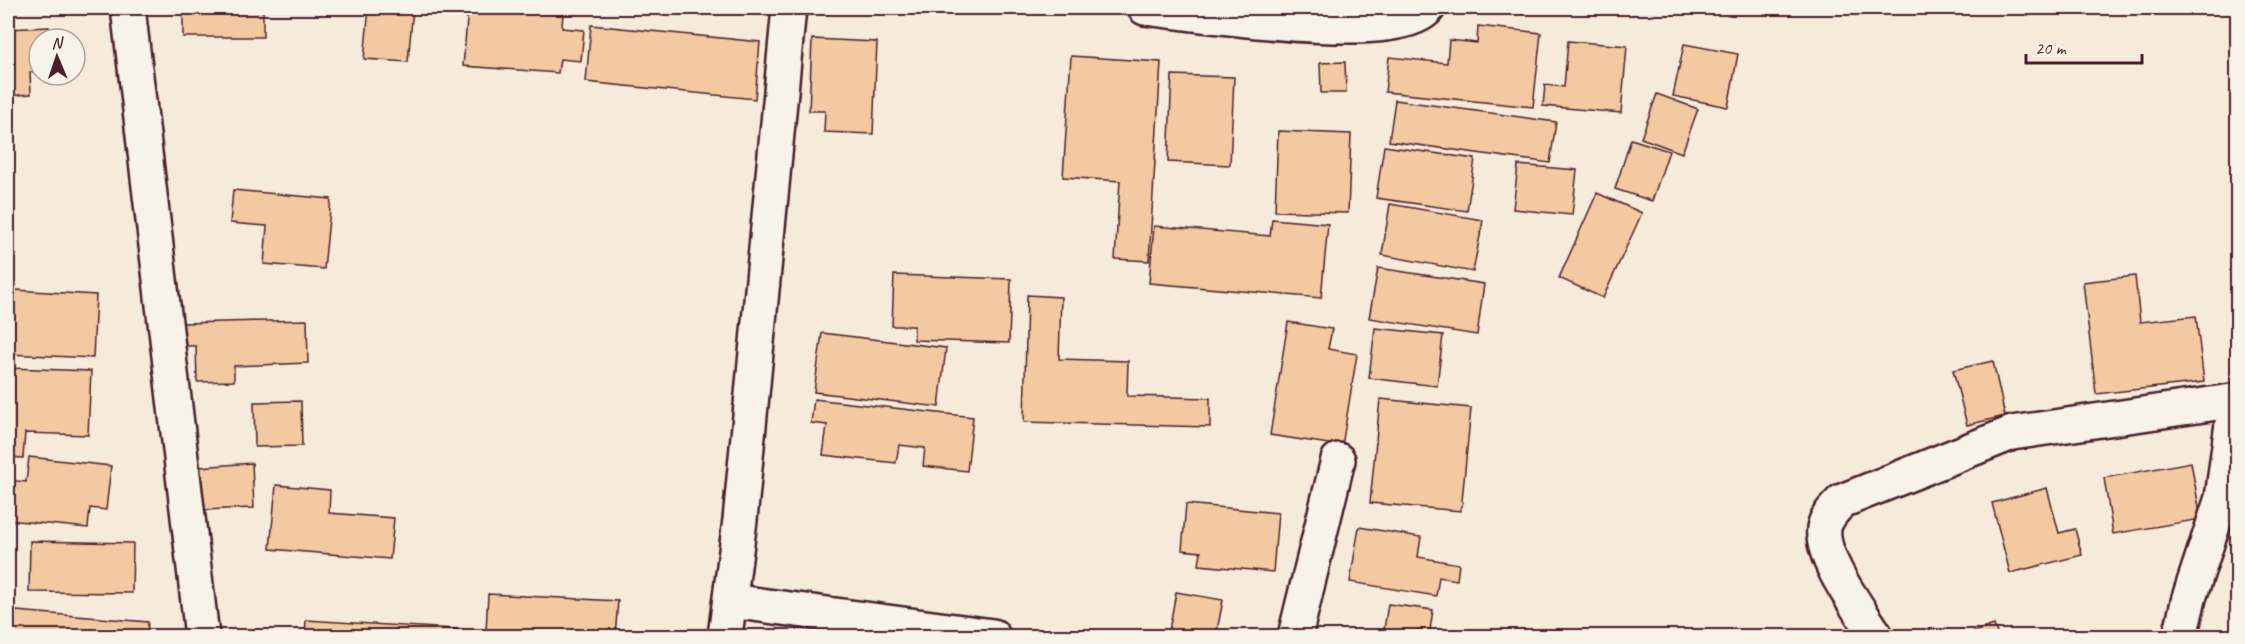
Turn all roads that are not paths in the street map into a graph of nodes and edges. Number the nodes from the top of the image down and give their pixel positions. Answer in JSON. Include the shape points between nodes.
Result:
{"nodes":[{"id":1,"x":128,"y":8,"type":"edge"},
{"id":2,"x":789,"y":8,"type":"edge"},
{"id":3,"x":1145,"y":8,"type":"edge"},
{"id":4,"x":1428,"y":8,"type":"edge"},
{"id":5,"x":2236,"y":400,"type":"edge"},
{"id":6,"x":1338,"y":460,"type":"dead end"},
{"id":7,"x":730,"y":601,"type":"junction"},
{"id":8,"x":202,"y":636,"type":"edge"},
{"id":9,"x":725,"y":636,"type":"edge"},
{"id":10,"x":993,"y":636,"type":"edge"},
{"id":11,"x":1295,"y":636,"type":"edge"},
{"id":12,"x":1876,"y":636,"type":"edge"},
{"id":13,"x":2180,"y":636,"type":"edge"}],
"edges":[{"from":1,"to":8,"type":"street"},
{"from":2,"to":7,"type":"street"},
{"from":3,"to":4,"type":"street","via":[[1320,26],[1402,21]]},
{"from":5,"to":12,"type":"street","via":[[2012,433],[1842,501],[1824,525],[1827,557]]},
{"from":5,"to":13,"type":"street","via":[[2222,498]]},
{"from":6,"to":11,"type":"street"},
{"from":7,"to":9,"type":"street"},
{"from":7,"to":10,"type":"street"}]}
